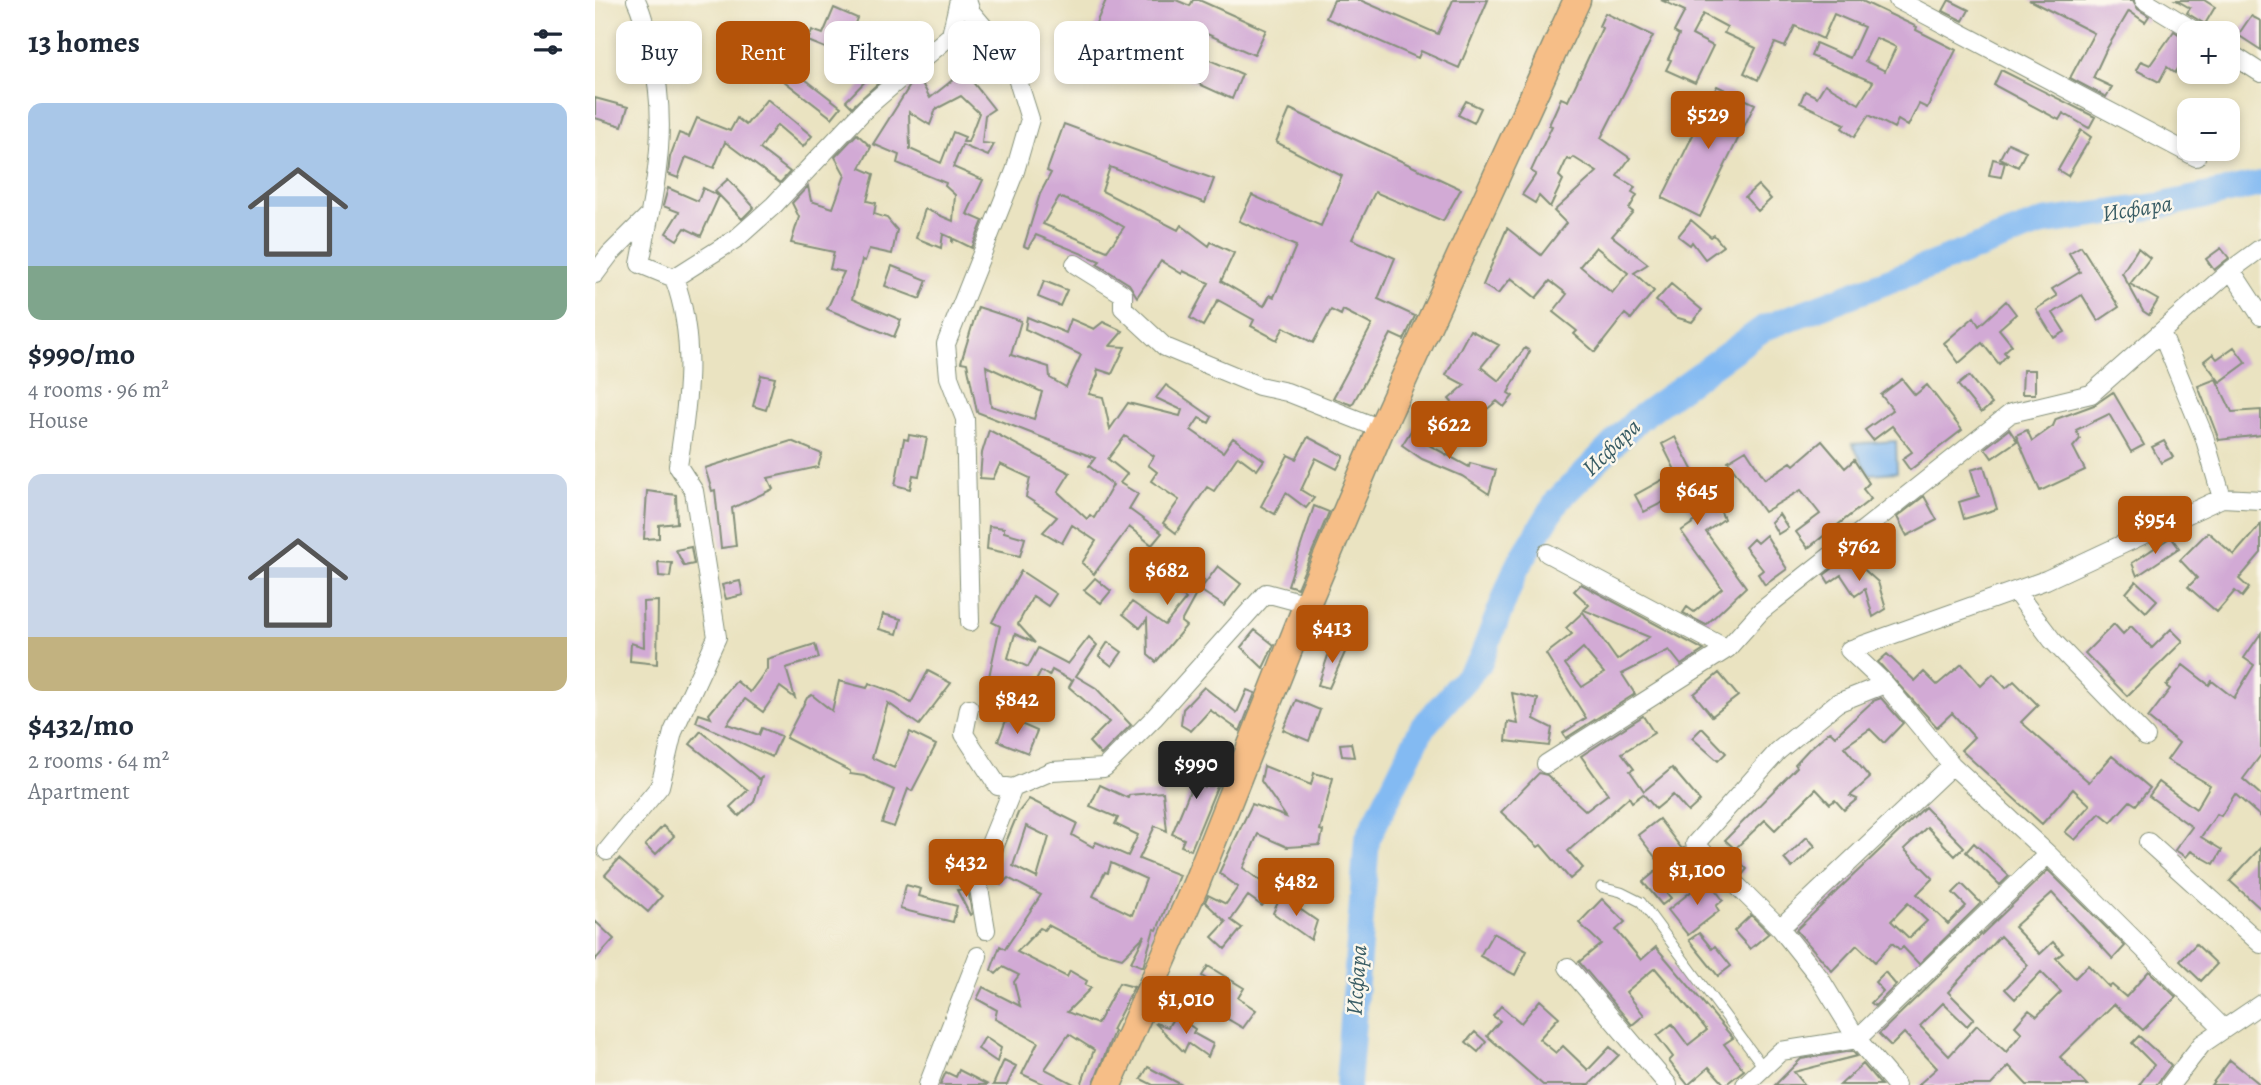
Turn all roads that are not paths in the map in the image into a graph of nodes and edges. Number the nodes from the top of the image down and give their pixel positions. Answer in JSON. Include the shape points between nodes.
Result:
{"nodes":[{"id":1,"x":636,"y":0,"type":"edge"},
{"id":2,"x":959,"y":0,"type":"edge"},
{"id":3,"x":967,"y":0,"type":"edge"},
{"id":4,"x":1577,"y":0,"type":"edge"},
{"id":5,"x":1898,"y":0,"type":"edge"},
{"id":6,"x":2144,"y":0,"type":"edge"},
{"id":7,"x":1920,"y":4,"type":"edge"},
{"id":8,"x":2178,"y":21,"type":"edge"},
{"id":9,"x":2240,"y":60,"type":"edge"},
{"id":10,"x":2261,"y":73,"type":"edge"},
{"id":11,"x":2177,"y":146,"type":"edge"},
{"id":12,"x":649,"y":215,"type":"junction"},
{"id":13,"x":2261,"y":248,"type":"edge"},
{"id":14,"x":1075,"y":264,"type":"dead end"},
{"id":15,"x":2231,"y":270,"type":"junction"},
{"id":16,"x":595,"y":274,"type":"edge"},
{"id":17,"x":674,"y":278,"type":"junction"},
{"id":18,"x":2261,"y":316,"type":"edge"},
{"id":19,"x":2161,"y":332,"type":"junction"},
{"id":20,"x":1381,"y":429,"type":"junction"},
{"id":21,"x":2222,"y":498,"type":"junction"},
{"id":22,"x":2261,"y":500,"type":"edge"},
{"id":23,"x":1547,"y":554,"type":"dead end"},
{"id":24,"x":2015,"y":591,"type":"junction"},
{"id":25,"x":1307,"y":604,"type":"junction"},
{"id":26,"x":970,"y":622,"type":"dead end"},
{"id":27,"x":1727,"y":649,"type":"junction"},
{"id":28,"x":1885,"y":684,"type":"junction"},
{"id":29,"x":969,"y":708,"type":"dead end"},
{"id":30,"x":2146,"y":737,"type":"dead end"},
{"id":31,"x":1546,"y":764,"type":"dead end"},
{"id":32,"x":1952,"y":765,"type":"junction"},
{"id":33,"x":1013,"y":788,"type":"junction"},
{"id":34,"x":2148,"y":842,"type":"dead end"},
{"id":35,"x":607,"y":851,"type":"dead end"},
{"id":36,"x":2048,"y":854,"type":"junction"},
{"id":37,"x":1601,"y":887,"type":"dead end"},
{"id":38,"x":1780,"y":928,"type":"junction"},
{"id":39,"x":986,"y":930,"type":"dead end"},
{"id":40,"x":2261,"y":944,"type":"edge"},
{"id":41,"x":978,"y":956,"type":"dead end"},
{"id":42,"x":1568,"y":967,"type":"dead end"},
{"id":43,"x":2261,"y":1004,"type":"edge"},
{"id":44,"x":2224,"y":1029,"type":"junction"},
{"id":45,"x":1857,"y":1039,"type":"junction"},
{"id":46,"x":1763,"y":1068,"type":"junction"},
{"id":47,"x":928,"y":1085,"type":"edge"},
{"id":48,"x":1108,"y":1085,"type":"edge"},
{"id":49,"x":1668,"y":1085,"type":"edge"},
{"id":50,"x":1745,"y":1085,"type":"edge"},
{"id":51,"x":1896,"y":1085,"type":"edge"},
{"id":52,"x":2169,"y":1085,"type":"edge"}],
"edges":[{"from":1,"to":12,"type":"street","via":[[660,89],[661,150]]},
{"from":2,"to":17,"type":"street","via":[[951,35],[867,107],[737,238]]},
{"from":3,"to":26,"type":"street","via":[[971,12],[1011,60],[1030,119],[1015,172],[946,344],[949,377],[965,419]]},
{"from":4,"to":20,"type":"main road"},
{"from":5,"to":7,"type":"street"},
{"from":6,"to":8,"type":"street"},
{"from":7,"to":11,"type":"street"},
{"from":9,"to":10,"type":"street"},
{"from":12,"to":16,"type":"street"},
{"from":12,"to":17,"type":"street","via":[[641,264]]},
{"from":13,"to":15,"type":"street"},
{"from":14,"to":20,"type":"street","via":[[1123,294],[1123,308],[1165,347]]},
{"from":15,"to":18,"type":"street"},
{"from":15,"to":19,"type":"street"},
{"from":17,"to":35,"type":"street","via":[[685,308],[690,388],[678,466],[694,491],[717,637],[673,732],[660,786]]},
{"from":19,"to":21,"type":"street","via":[[2204,436]]},
{"from":19,"to":27,"type":"street","via":[[2091,394],[2011,413],[1761,611]]},
{"from":20,"to":25,"type":"main road"},
{"from":21,"to":22,"type":"street"},
{"from":21,"to":24,"type":"street"},
{"from":23,"to":27,"type":"street"},
{"from":24,"to":28,"type":"street","via":[[1849,650]]},
{"from":24,"to":30,"type":"street","via":[[2052,640]]},
{"from":25,"to":33,"type":"street","via":[[1266,593],[1104,768],[1052,771]]},
{"from":25,"to":48,"type":"main road","via":[[1196,884]]},
{"from":27,"to":31,"type":"street"},
{"from":28,"to":32,"type":"street"},
{"from":28,"to":38,"type":"street","via":[[1837,703],[1778,751],[1695,844]]},
{"from":29,"to":33,"type":"street","via":[[964,734],[997,786]]},
{"from":32,"to":36,"type":"street"},
{"from":32,"to":38,"type":"street"},
{"from":33,"to":39,"type":"street","via":[[977,876]]},
{"from":34,"to":40,"type":"street"},
{"from":36,"to":44,"type":"street"},
{"from":36,"to":45,"type":"street"},
{"from":37,"to":46,"type":"lane","via":[[1641,902]]},
{"from":38,"to":45,"type":"street","via":[[1819,977]]},
{"from":41,"to":47,"type":"street"},
{"from":42,"to":49,"type":"street"},
{"from":43,"to":44,"type":"street"},
{"from":44,"to":52,"type":"street","via":[[2202,1044]]},
{"from":45,"to":46,"type":"street","via":[[1781,1051]]},
{"from":45,"to":51,"type":"street"},
{"from":46,"to":50,"type":"street"}]}
